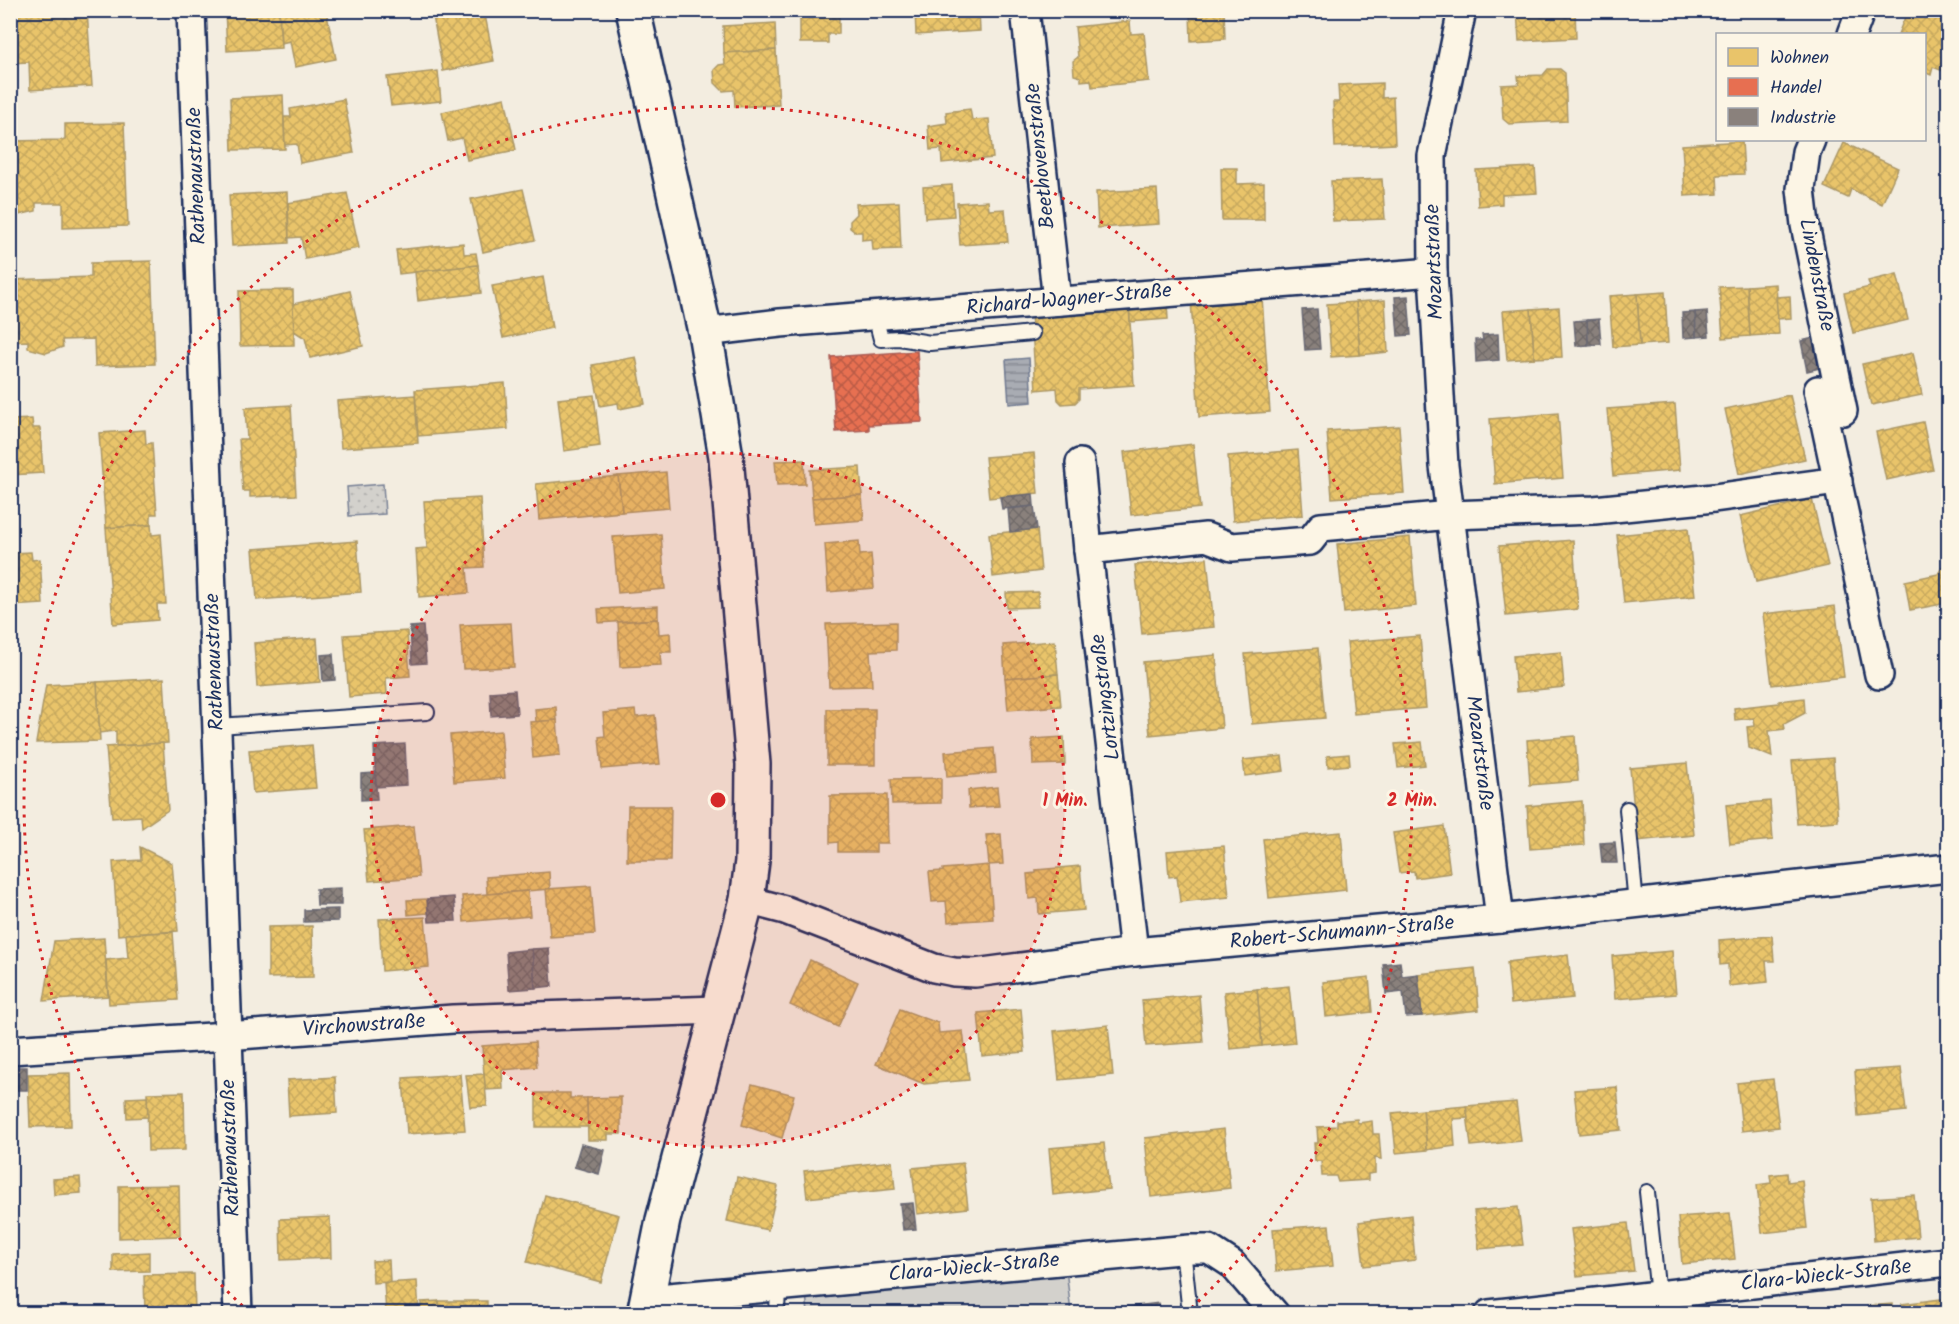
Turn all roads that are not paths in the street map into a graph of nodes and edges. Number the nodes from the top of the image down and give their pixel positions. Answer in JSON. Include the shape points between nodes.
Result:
{"nodes":[{"id":1,"x":191,"y":10,"type":"edge"},
{"id":2,"x":633,"y":10,"type":"edge"},
{"id":3,"x":1024,"y":10,"type":"edge"},
{"id":4,"x":1462,"y":10,"type":"edge"},
{"id":5,"x":1861,"y":10,"type":"edge"},
{"id":6,"x":1852,"y":33,"type":"edge"},
{"id":7,"x":1811,"y":141,"type":"edge"},
{"id":8,"x":1433,"y":272,"type":"junction"},
{"id":9,"x":1057,"y":301,"type":"junction"},
{"id":10,"x":875,"y":316,"type":"junction"},
{"id":11,"x":705,"y":332,"type":"junction"},
{"id":12,"x":1032,"y":333,"type":"dead end"},
{"id":13,"x":1818,"y":390,"type":"dead end"},
{"id":14,"x":1843,"y":411,"type":"dead end"},
{"id":15,"x":1080,"y":463,"type":"dead end"},
{"id":16,"x":1838,"y":481,"type":"junction"},
{"id":17,"x":1450,"y":515,"type":"junction"},
{"id":18,"x":1088,"y":550,"type":"junction"},
{"id":19,"x":1879,"y":675,"type":"dead end"},
{"id":20,"x":427,"y":712,"type":"dead end"},
{"id":21,"x":218,"y":726,"type":"junction"},
{"id":22,"x":1627,"y":809,"type":"dead end"},
{"id":23,"x":1948,"y":868,"type":"edge"},
{"id":24,"x":747,"y":900,"type":"junction"},
{"id":25,"x":1636,"y":904,"type":"junction"},
{"id":26,"x":1500,"y":919,"type":"junction"},
{"id":27,"x":1134,"y":952,"type":"junction"},
{"id":28,"x":718,"y":1010,"type":"junction"},
{"id":29,"x":227,"y":1036,"type":"junction"},
{"id":30,"x":10,"y":1050,"type":"edge"},
{"id":31,"x":1647,"y":1192,"type":"dead end"},
{"id":32,"x":1183,"y":1249,"type":"junction"},
{"id":33,"x":1948,"y":1262,"type":"edge"},
{"id":34,"x":778,"y":1286,"type":"junction"},
{"id":35,"x":1658,"y":1295,"type":"junction"},
{"id":36,"x":645,"y":1306,"type":"edge"},
{"id":37,"x":238,"y":1314,"type":"edge"},
{"id":38,"x":777,"y":1314,"type":"edge"},
{"id":39,"x":1190,"y":1314,"type":"edge"},
{"id":40,"x":1275,"y":1314,"type":"edge"},
{"id":41,"x":1489,"y":1314,"type":"edge"}],
"edges":[{"from":1,"to":21,"type":"street","name":"Rathenaustraße"},
{"from":2,"to":11,"type":"main road"},
{"from":3,"to":9,"type":"street","name":"Beethovenstraße"},
{"from":4,"to":8,"type":"street","name":"Mozartstraße","via":[[1432,156]]},
{"from":5,"to":6,"type":"street"},
{"from":7,"to":14,"type":"street","name":"Lindenstraße","via":[[1801,189]]},
{"from":8,"to":9,"type":"street","name":"Richard-Wagner-Straße"},
{"from":8,"to":17,"type":"street","name":"Mozartstraße"},
{"from":9,"to":10,"type":"street","name":"Richard-Wagner-Straße"},
{"from":10,"to":11,"type":"street","name":"Richard-Wagner-Straße"},
{"from":10,"to":12,"type":"lane","via":[[881,339],[930,344]]},
{"from":11,"to":24,"type":"main road","via":[[726,458],[753,764],[752,861]]},
{"from":13,"to":16,"type":"street"},
{"from":15,"to":18,"type":"street","name":"Lortzingstraße"},
{"from":16,"to":17,"type":"street","via":[[1605,509]]},
{"from":16,"to":19,"type":"street"},
{"from":17,"to":18,"type":"street","via":[[1321,527],[1310,542],[1232,547],[1206,537]]},
{"from":17,"to":26,"type":"street","name":"Mozartstraße"},
{"from":18,"to":27,"type":"street","name":"Lortzingstraße"},
{"from":20,"to":21,"type":"lane"},
{"from":21,"to":29,"type":"street","name":"Rathenaustraße"},
{"from":22,"to":25,"type":"lane"},
{"from":23,"to":25,"type":"street","name":"Robert-Schumann-Straße"},
{"from":24,"to":27,"type":"street","name":"Robert-Schumann-Straße","via":[[785,910],[934,968],[954,972],[975,973]]},
{"from":24,"to":28,"type":"main road"},
{"from":25,"to":26,"type":"street","name":"Robert-Schumann-Straße"},
{"from":26,"to":27,"type":"street","name":"Robert-Schumann-Straße"},
{"from":28,"to":29,"type":"street","name":"Virchowstraße","via":[[453,1019]]},
{"from":28,"to":36,"type":"main road","via":[[663,1220]]},
{"from":29,"to":30,"type":"street","name":"Virchowstraße"},
{"from":29,"to":37,"type":"street","name":"Rathenaustraße"},
{"from":31,"to":35,"type":"lane"},
{"from":32,"to":34,"type":"street","name":"Clara-Wieck-Straße"},
{"from":32,"to":39,"type":"lane"},
{"from":32,"to":40,"type":"street","name":"Clara-Wieck-Straße","via":[[1209,1249],[1232,1264]]},
{"from":33,"to":35,"type":"street","name":"Clara-Wieck-Straße"},
{"from":34,"to":36,"type":"street","name":"Clara-Wieck-Straße"},
{"from":34,"to":38,"type":"lane"},
{"from":35,"to":41,"type":"street","name":"Clara-Wieck-Straße"}]}
